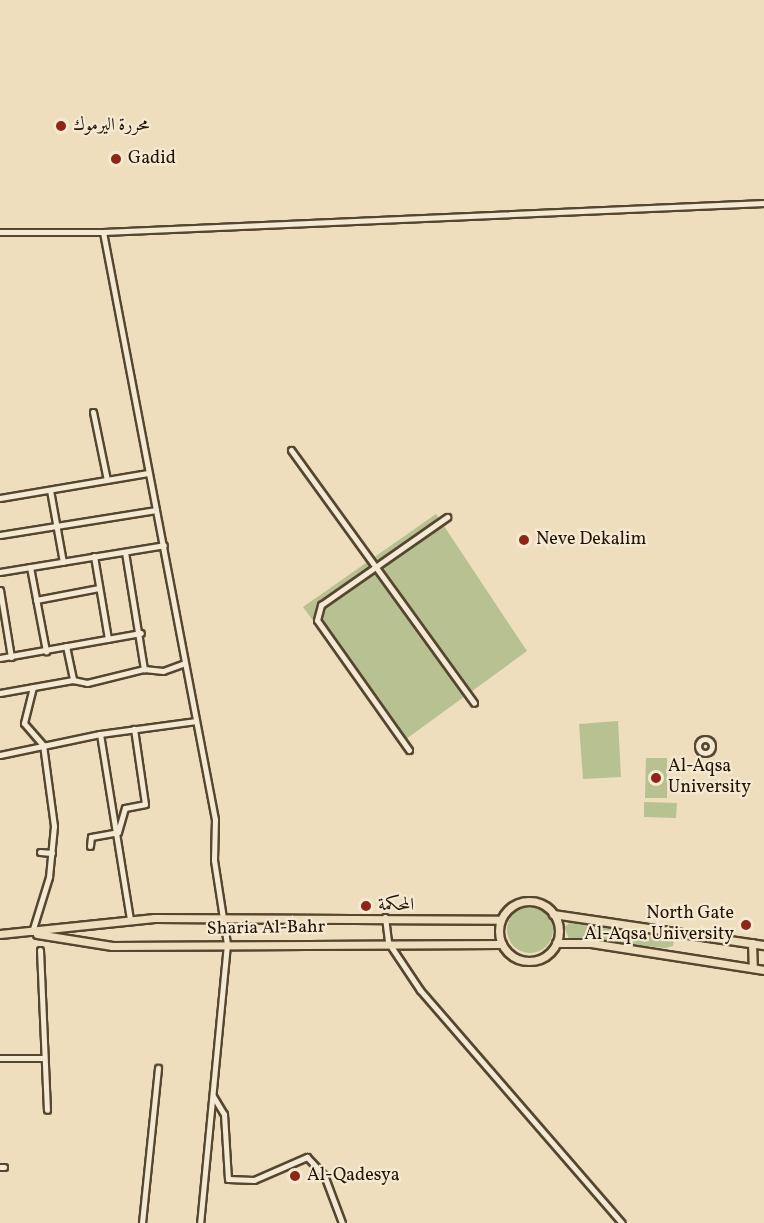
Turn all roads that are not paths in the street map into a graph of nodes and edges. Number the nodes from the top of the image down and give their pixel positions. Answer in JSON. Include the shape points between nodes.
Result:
{"nodes":[{"id":1,"x":764,"y":203,"type":"edge"},
{"id":2,"x":0,"y":232,"type":"edge"},
{"id":3,"x":103,"y":232,"type":"junction"},
{"id":4,"x":93,"y":412,"type":"dead end"},
{"id":5,"x":291,"y":450,"type":"dead end"},
{"id":6,"x":148,"y":473,"type":"junction"},
{"id":7,"x":107,"y":480,"type":"junction"},
{"id":8,"x":50,"y":490,"type":"junction"},
{"id":9,"x":0,"y":498,"type":"edge"},
{"id":10,"x":156,"y":510,"type":"junction"},
{"id":11,"x":447,"y":517,"type":"dead end"},
{"id":12,"x":56,"y":526,"type":"junction"},
{"id":13,"x":0,"y":535,"type":"edge"},
{"id":14,"x":164,"y":545,"type":"junction"},
{"id":15,"x":125,"y":552,"type":"junction"},
{"id":16,"x":94,"y":556,"type":"junction"},
{"id":17,"x":63,"y":562,"type":"junction"},
{"id":18,"x":377,"y":566,"type":"junction"},
{"id":19,"x":30,"y":567,"type":"junction"},
{"id":20,"x":0,"y":572,"type":"edge"},
{"id":21,"x":99,"y":588,"type":"junction"},
{"id":22,"x":0,"y":590,"type":"edge"},
{"id":23,"x":36,"y":600,"type":"junction"},
{"id":24,"x":141,"y":633,"type":"junction"},
{"id":25,"x":108,"y":639,"type":"junction"},
{"id":26,"x":66,"y":646,"type":"junction"},
{"id":27,"x":45,"y":651,"type":"junction"},
{"id":28,"x":11,"y":657,"type":"junction"},
{"id":29,"x":0,"y":658,"type":"edge"},
{"id":30,"x":185,"y":663,"type":"junction"},
{"id":31,"x":144,"y":669,"type":"junction"},
{"id":32,"x":73,"y":680,"type":"junction"},
{"id":33,"x":33,"y":687,"type":"junction"},
{"id":34,"x":0,"y":693,"type":"edge"},
{"id":35,"x":474,"y":703,"type":"dead end"},
{"id":36,"x":196,"y":721,"type":"junction"},
{"id":37,"x":134,"y":729,"type":"junction"},
{"id":38,"x":99,"y":734,"type":"junction"},
{"id":39,"x":43,"y":746,"type":"junction"},
{"id":40,"x":409,"y":750,"type":"dead end"},
{"id":41,"x":0,"y":755,"type":"edge"},
{"id":42,"x":118,"y":832,"type":"junction"},
{"id":43,"x":90,"y":846,"type":"dead end"},
{"id":44,"x":40,"y":852,"type":"dead end"},
{"id":45,"x":52,"y":853,"type":"junction"},
{"id":46,"x":553,"y":914,"type":"junction"},
{"id":47,"x":385,"y":917,"type":"junction"},
{"id":48,"x":224,"y":919,"type":"junction"},
{"id":49,"x":130,"y":920,"type":"junction"},
{"id":50,"x":501,"y":920,"type":"junction"},
{"id":51,"x":32,"y":932,"type":"junction"},
{"id":52,"x":0,"y":934,"type":"edge"},
{"id":53,"x":388,"y":942,"type":"junction"},
{"id":54,"x":556,"y":943,"type":"junction"},
{"id":55,"x":752,"y":943,"type":"junction"},
{"id":56,"x":227,"y":944,"type":"junction"},
{"id":57,"x":501,"y":944,"type":"junction"},
{"id":58,"x":764,"y":945,"type":"edge"},
{"id":59,"x":39,"y":950,"type":"dead end"},
{"id":60,"x":753,"y":968,"type":"junction"},
{"id":61,"x":764,"y":970,"type":"edge"},
{"id":62,"x":0,"y":1058,"type":"edge"},
{"id":63,"x":44,"y":1058,"type":"junction"},
{"id":64,"x":158,"y":1068,"type":"dead end"},
{"id":65,"x":213,"y":1096,"type":"junction"},
{"id":66,"x":47,"y":1110,"type":"dead end"},
{"id":67,"x":142,"y":1223,"type":"edge"},
{"id":68,"x":200,"y":1223,"type":"edge"},
{"id":69,"x":342,"y":1223,"type":"edge"},
{"id":70,"x":622,"y":1223,"type":"edge"}],
"edges":[{"from":1,"to":3,"type":"street"},
{"from":2,"to":3,"type":"street"},
{"from":3,"to":6,"type":"street"},
{"from":4,"to":7,"type":"street"},
{"from":5,"to":18,"type":"street"},
{"from":6,"to":7,"type":"street"},
{"from":6,"to":10,"type":"street"},
{"from":7,"to":8,"type":"street"},
{"from":8,"to":9,"type":"street"},
{"from":8,"to":12,"type":"street"},
{"from":10,"to":12,"type":"street"},
{"from":10,"to":14,"type":"street"},
{"from":11,"to":18,"type":"street"},
{"from":12,"to":13,"type":"street"},
{"from":12,"to":17,"type":"street"},
{"from":14,"to":15,"type":"street"},
{"from":14,"to":30,"type":"street"},
{"from":15,"to":16,"type":"street"},
{"from":15,"to":24,"type":"street"},
{"from":16,"to":17,"type":"street"},
{"from":16,"to":21,"type":"street"},
{"from":17,"to":19,"type":"street"},
{"from":18,"to":35,"type":"street"},
{"from":18,"to":40,"type":"street","via":[[321,605],[317,620]]},
{"from":19,"to":20,"type":"street"},
{"from":19,"to":23,"type":"street"},
{"from":21,"to":23,"type":"street"},
{"from":21,"to":25,"type":"street"},
{"from":22,"to":28,"type":"street"},
{"from":23,"to":27,"type":"street"},
{"from":24,"to":25,"type":"street"},
{"from":24,"to":31,"type":"street"},
{"from":25,"to":26,"type":"street"},
{"from":26,"to":27,"type":"street"},
{"from":26,"to":32,"type":"street"},
{"from":27,"to":28,"type":"street"},
{"from":28,"to":29,"type":"street"},
{"from":30,"to":31,"type":"street","via":[[163,670]]},
{"from":30,"to":36,"type":"street"},
{"from":31,"to":32,"type":"street","via":[[87,683]]},
{"from":32,"to":33,"type":"street"},
{"from":33,"to":34,"type":"street"},
{"from":33,"to":39,"type":"street","via":[[24,723]]},
{"from":36,"to":37,"type":"street"},
{"from":36,"to":48,"type":"street","via":[[215,819],[214,860]]},
{"from":37,"to":38,"type":"street"},
{"from":37,"to":42,"type":"street","via":[[145,804],[125,808]]},
{"from":38,"to":39,"type":"street"},
{"from":38,"to":42,"type":"street"},
{"from":39,"to":41,"type":"street"},
{"from":39,"to":45,"type":"street","via":[[54,815]]},
{"from":42,"to":43,"type":"street","via":[[91,837]]},
{"from":42,"to":49,"type":"street"},
{"from":44,"to":45,"type":"street"},
{"from":45,"to":51,"type":"street","via":[[44,899]]},
{"from":46,"to":50,"type":"main road","via":[[530,902],[513,906]]},
{"from":46,"to":54,"type":"main road","via":[[559,933]]},
{"from":46,"to":55,"type":"main road"},
{"from":47,"to":48,"type":"main road","name":"Sharia Al-Bahr"},
{"from":47,"to":50,"type":"main road","name":"Sharia Al-Bahr"},
{"from":47,"to":53,"type":"street"},
{"from":48,"to":49,"type":"main road","name":"Sharia Al-Bahr"},
{"from":48,"to":56,"type":"street"},
{"from":49,"to":51,"type":"main road","name":"Sharia Al-Bahr"},
{"from":50,"to":57,"type":"main road"},
{"from":51,"to":52,"type":"main road","name":"Sharia Al-Bahr"},
{"from":51,"to":56,"type":"main road","name":"Sharia Al-Bahr","via":[[96,945]]},
{"from":53,"to":56,"type":"main road","name":"Sharia Al-Bahr"},
{"from":53,"to":57,"type":"main road","name":"Sharia Al-Bahr"},
{"from":53,"to":70,"type":"street","via":[[468,1048]]},
{"from":54,"to":57,"type":"main road","via":[[543,957],[525,961],[515,958]]},
{"from":54,"to":60,"type":"main road","via":[[591,943]]},
{"from":55,"to":58,"type":"main road"},
{"from":55,"to":60,"type":"main road"},
{"from":56,"to":65,"type":"street"},
{"from":59,"to":63,"type":"street"},
{"from":60,"to":61,"type":"main road"},
{"from":62,"to":63,"type":"street"},
{"from":63,"to":66,"type":"street"},
{"from":64,"to":67,"type":"street"},
{"from":65,"to":68,"type":"street"},
{"from":65,"to":69,"type":"street","via":[[224,1114],[228,1179],[254,1180],[307,1157],[324,1175]]}]}
